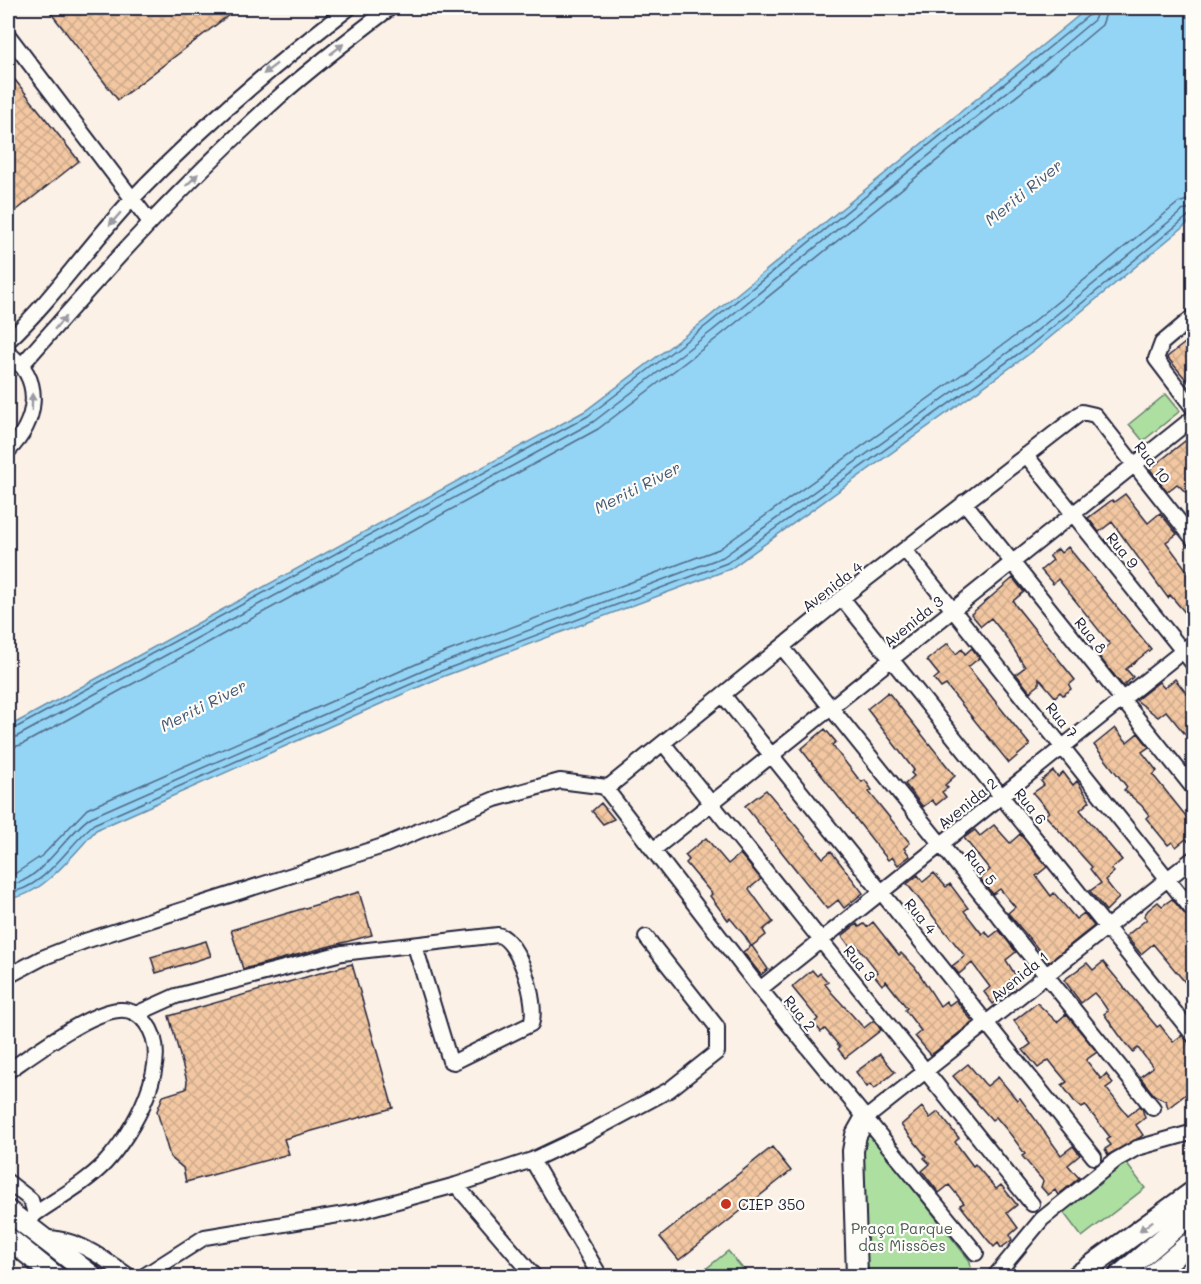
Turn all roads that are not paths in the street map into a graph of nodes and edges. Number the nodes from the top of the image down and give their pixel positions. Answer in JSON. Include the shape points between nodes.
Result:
{"nodes":[{"id":1,"x":349,"y":8,"type":"edge"},
{"id":2,"x":390,"y":8,"type":"edge"},
{"id":3,"x":8,"y":38,"type":"edge"},
{"id":4,"x":132,"y":199,"type":"junction"},
{"id":5,"x":150,"y":222,"type":"junction"},
{"id":6,"x":1194,"y":316,"type":"edge"},
{"id":7,"x":8,"y":341,"type":"edge"},
{"id":8,"x":8,"y":353,"type":"edge"},
{"id":9,"x":21,"y":366,"type":"junction"},
{"id":10,"x":1194,"y":410,"type":"edge"},
{"id":11,"x":1082,"y":412,"type":"joint"},
{"id":12,"x":1194,"y":417,"type":"edge"},
{"id":13,"x":8,"y":451,"type":"edge"},
{"id":14,"x":1026,"y":455,"type":"junction"},
{"id":15,"x":1134,"y":465,"type":"junction"},
{"id":16,"x":964,"y":502,"type":"junction"},
{"id":17,"x":1073,"y":513,"type":"junction"},
{"id":18,"x":1194,"y":540,"type":"edge"},
{"id":19,"x":905,"y":550,"type":"junction"},
{"id":20,"x":1012,"y":562,"type":"junction"},
{"id":21,"x":843,"y":598,"type":"junction"},
{"id":22,"x":953,"y":610,"type":"junction"},
{"id":23,"x":1194,"y":642,"type":"edge"},
{"id":24,"x":782,"y":647,"type":"junction"},
{"id":25,"x":1182,"y":651,"type":"junction"},
{"id":26,"x":892,"y":659,"type":"junction"},
{"id":27,"x":1194,"y":665,"type":"edge"},
{"id":28,"x":723,"y":695,"type":"junction"},
{"id":29,"x":1122,"y":699,"type":"junction"},
{"id":30,"x":831,"y":708,"type":"junction"},
{"id":31,"x":663,"y":743,"type":"junction"},
{"id":32,"x":1062,"y":747,"type":"junction"},
{"id":33,"x":771,"y":755,"type":"junction"},
{"id":34,"x":607,"y":788,"type":"junction"},
{"id":35,"x":1194,"y":789,"type":"edge"},
{"id":36,"x":1001,"y":796,"type":"junction"},
{"id":37,"x":711,"y":804,"type":"junction"},
{"id":38,"x":941,"y":844,"type":"junction"},
{"id":39,"x":653,"y":850,"type":"junction"},
{"id":40,"x":1194,"y":858,"type":"edge"},
{"id":41,"x":1167,"y":879,"type":"junction"},
{"id":42,"x":881,"y":892,"type":"junction"},
{"id":43,"x":1194,"y":912,"type":"edge"},
{"id":44,"x":1106,"y":927,"type":"junction"},
{"id":45,"x":646,"y":937,"type":"dead end"},
{"id":46,"x":821,"y":941,"type":"junction"},
{"id":47,"x":415,"y":946,"type":"junction"},
{"id":48,"x":1046,"y":975,"type":"junction"},
{"id":49,"x":8,"y":976,"type":"edge"},
{"id":50,"x":760,"y":989,"type":"junction"},
{"id":51,"x":136,"y":1014,"type":"junction"},
{"id":52,"x":986,"y":1023,"type":"junction"},
{"id":53,"x":1194,"y":1036,"type":"edge"},
{"id":54,"x":8,"y":1071,"type":"edge"},
{"id":55,"x":926,"y":1071,"type":"junction"},
{"id":56,"x":1153,"y":1108,"type":"dead end"},
{"id":57,"x":865,"y":1119,"type":"junction"},
{"id":58,"x":1194,"y":1132,"type":"edge"},
{"id":59,"x":1094,"y":1157,"type":"dead end"},
{"id":60,"x":532,"y":1160,"type":"junction"},
{"id":61,"x":8,"y":1182,"type":"edge"},
{"id":62,"x":456,"y":1185,"type":"junction"},
{"id":63,"x":1194,"y":1191,"type":"edge"},
{"id":64,"x":1032,"y":1204,"type":"dead end"},
{"id":65,"x":8,"y":1211,"type":"edge"},
{"id":66,"x":1194,"y":1212,"type":"edge"},
{"id":67,"x":31,"y":1220,"type":"junction"},
{"id":68,"x":8,"y":1238,"type":"edge"},
{"id":69,"x":43,"y":1238,"type":"junction"},
{"id":70,"x":1194,"y":1240,"type":"edge"},
{"id":71,"x":975,"y":1252,"type":"dead end"},
{"id":72,"x":55,"y":1276,"type":"edge"},
{"id":73,"x":92,"y":1276,"type":"edge"},
{"id":74,"x":129,"y":1276,"type":"edge"},
{"id":75,"x":144,"y":1276,"type":"edge"},
{"id":76,"x":534,"y":1276,"type":"edge"},
{"id":77,"x":600,"y":1276,"type":"edge"},
{"id":78,"x":856,"y":1276,"type":"edge"},
{"id":79,"x":995,"y":1276,"type":"edge"},
{"id":80,"x":1077,"y":1276,"type":"edge"},
{"id":81,"x":1119,"y":1276,"type":"edge"},
{"id":82,"x":1151,"y":1276,"type":"edge"}],
"edges":[{"from":1,"to":4,"type":"street","one_way":true,"via":[[210,120]]},
{"from":5,"to":2,"type":"street","one_way":true,"via":[[280,96]]},
{"from":3,"to":4,"type":"street"},
{"from":4,"to":5,"type":"street"},
{"from":4,"to":7,"type":"street","one_way":true},
{"from":9,"to":5,"type":"street","one_way":true},
{"from":6,"to":10,"type":"street","via":[[1162,343],[1156,354],[1158,364]]},
{"from":8,"to":9,"type":"street"},
{"from":13,"to":9,"type":"street","one_way":true,"via":[[22,436],[31,417],[33,396]]},
{"from":11,"to":14,"type":"street","name":"Avenida 4"},
{"from":11,"to":15,"type":"street","name":"Rua 10","via":[[1095,415]]},
{"from":12,"to":15,"type":"street","name":"Avenida 3"},
{"from":14,"to":16,"type":"street","name":"Avenida 4"},
{"from":14,"to":17,"type":"street","name":"Rua 9"},
{"from":15,"to":17,"type":"street","name":"Avenida 3"},
{"from":15,"to":18,"type":"street","name":"Rua 10"},
{"from":16,"to":19,"type":"street","name":"Avenida 4"},
{"from":16,"to":20,"type":"street","name":"Rua 8"},
{"from":17,"to":20,"type":"street","name":"Avenida 3"},
{"from":17,"to":25,"type":"street","name":"Rua 9"},
{"from":19,"to":21,"type":"street","name":"Avenida 4"},
{"from":19,"to":22,"type":"street","name":"Rua 7"},
{"from":20,"to":22,"type":"street","name":"Avenida 3"},
{"from":20,"to":29,"type":"street","name":"Rua 8"},
{"from":21,"to":24,"type":"street","name":"Avenida 4"},
{"from":21,"to":26,"type":"street","name":"Rua 6"},
{"from":22,"to":26,"type":"street","name":"Avenida 3"},
{"from":22,"to":32,"type":"street","name":"Rua 7"},
{"from":23,"to":25,"type":"street","name":"Avenida 2"},
{"from":24,"to":28,"type":"street","name":"Avenida 4"},
{"from":24,"to":30,"type":"street","name":"Rua 5"},
{"from":25,"to":27,"type":"street","name":"Rua 9"},
{"from":25,"to":29,"type":"street","name":"Avenida 2"},
{"from":26,"to":30,"type":"street","name":"Avenida 3"},
{"from":26,"to":36,"type":"street","name":"Rua 6"},
{"from":28,"to":31,"type":"street","name":"Avenida 4"},
{"from":28,"to":33,"type":"street","name":"Rua 4"},
{"from":29,"to":32,"type":"street","name":"Avenida 2"},
{"from":29,"to":35,"type":"street","name":"Rua 8"},
{"from":30,"to":33,"type":"street","name":"Avenida 3"},
{"from":30,"to":38,"type":"street","name":"Rua 5"},
{"from":31,"to":34,"type":"street","name":"Avenida 4"},
{"from":31,"to":37,"type":"street","name":"Rua 3"},
{"from":32,"to":36,"type":"street","name":"Avenida 2"},
{"from":32,"to":41,"type":"street","name":"Rua 7"},
{"from":33,"to":37,"type":"street","name":"Avenida 3"},
{"from":33,"to":42,"type":"street","name":"Rua 4"},
{"from":34,"to":39,"type":"street","name":"Rua 2"},
{"from":34,"to":49,"type":"street","via":[[560,782],[495,799],[383,846],[85,941]]},
{"from":36,"to":38,"type":"street","name":"Avenida 2"},
{"from":36,"to":44,"type":"street","name":"Rua 6"},
{"from":37,"to":39,"type":"street","name":"Avenida 3"},
{"from":37,"to":46,"type":"street","name":"Rua 3"},
{"from":38,"to":42,"type":"street","name":"Avenida 2"},
{"from":38,"to":48,"type":"street","name":"Rua 5"},
{"from":39,"to":50,"type":"street","name":"Rua 2"},
{"from":40,"to":41,"type":"street","name":"Avenida 1"},
{"from":41,"to":43,"type":"street","name":"Rua 7"},
{"from":41,"to":44,"type":"street","name":"Avenida 1"},
{"from":42,"to":46,"type":"street","name":"Avenida 2"},
{"from":42,"to":52,"type":"street","name":"Rua 4"},
{"from":44,"to":48,"type":"street","name":"Avenida 1"},
{"from":44,"to":53,"type":"street","name":"Rua 6"},
{"from":45,"to":60,"type":"street","via":[[717,1027],[717,1052],[669,1090]]},
{"from":46,"to":50,"type":"street","name":"Avenida 2"},
{"from":46,"to":55,"type":"street","name":"Rua 3"},
{"from":47,"to":47,"type":"street","via":[[450,1061],[531,1024],[532,993],[526,973],[506,938],[498,935]]},
{"from":47,"to":51,"type":"street","via":[[342,953],[176,996]]},
{"from":48,"to":52,"type":"street","name":"Avenida 1"},
{"from":48,"to":56,"type":"street","name":"Rua 5"},
{"from":50,"to":57,"type":"street","name":"Rua 2"},
{"from":51,"to":54,"type":"street","via":[[117,1010],[86,1022]]},
{"from":51,"to":67,"type":"street","via":[[152,1032],[156,1060],[148,1094],[129,1131],[105,1163]]},
{"from":52,"to":55,"type":"street","name":"Avenida 1"},
{"from":52,"to":59,"type":"street","name":"Rua 4"},
{"from":55,"to":57,"type":"street","name":"Avenida 1"},
{"from":55,"to":64,"type":"street","name":"Rua 3"},
{"from":57,"to":71,"type":"street","name":"Rua 2"},
{"from":57,"to":78,"type":"highway","via":[[853,1151]]},
{"from":58,"to":79,"type":"street","via":[[1137,1149],[1116,1160],[1042,1219]]},
{"from":60,"to":62,"type":"street"},
{"from":60,"to":77,"type":"street"},
{"from":61,"to":67,"type":"street","via":[[31,1200]]},
{"from":62,"to":75,"type":"street","via":[[357,1212],[205,1237]]},
{"from":62,"to":76,"type":"street"},
{"from":63,"to":80,"type":"highway","one_way":true},
{"from":65,"to":67,"type":"highway"},
{"from":66,"to":81,"type":"highway"},
{"from":67,"to":69,"type":"highway"},
{"from":68,"to":72,"type":"highway"},
{"from":69,"to":73,"type":"highway"},
{"from":69,"to":74,"type":"street","via":[[68,1239]]},
{"from":70,"to":82,"type":"highway"}]}
